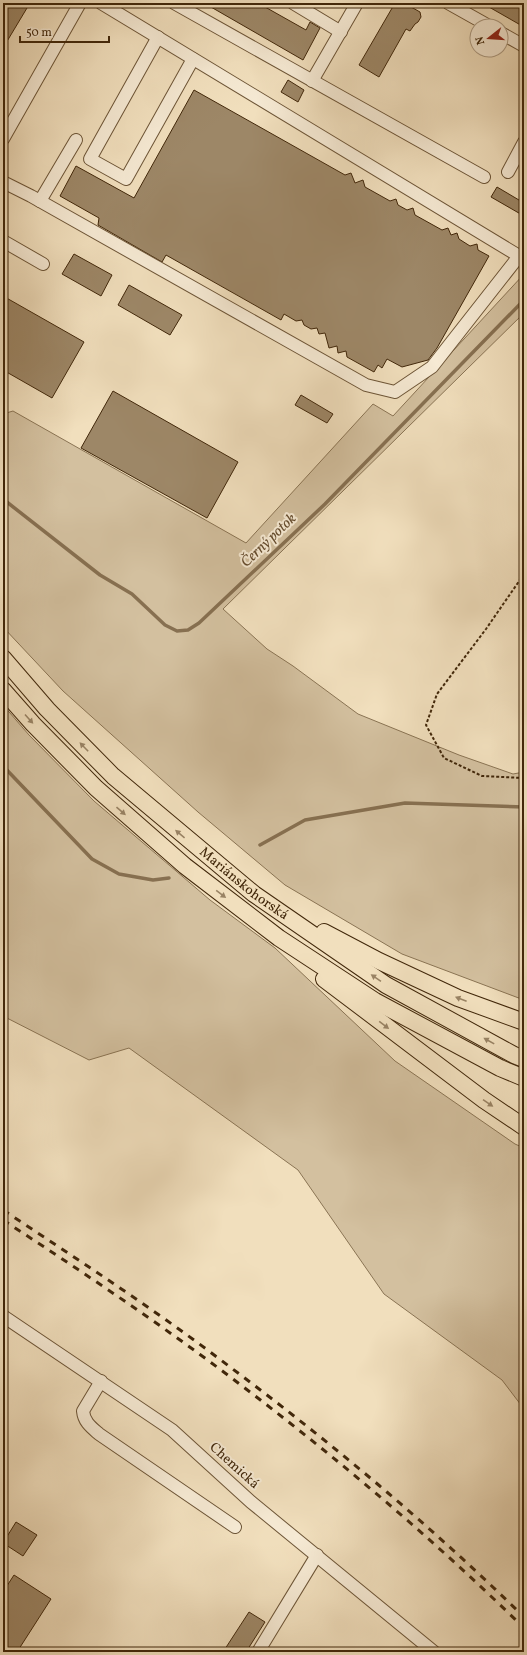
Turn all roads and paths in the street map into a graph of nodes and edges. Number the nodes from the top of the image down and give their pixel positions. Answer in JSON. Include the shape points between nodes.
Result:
{"nodes":[{"id":1,"x":80,"y":3,"type":"edge"},
{"id":2,"x":102,"y":3,"type":"edge"},
{"id":3,"x":174,"y":3,"type":"edge"},
{"id":4,"x":293,"y":3,"type":"edge"},
{"id":5,"x":357,"y":3,"type":"edge"},
{"id":6,"x":448,"y":3,"type":"edge"},
{"id":7,"x":475,"y":18,"type":"edge"},
{"id":8,"x":341,"y":32,"type":"junction"},
{"id":9,"x":158,"y":37,"type":"junction"},
{"id":10,"x":509,"y":38,"type":"edge"},
{"id":11,"x":524,"y":46,"type":"edge"},
{"id":12,"x":193,"y":59,"type":"junction"},
{"id":13,"x":312,"y":81,"type":"junction"},
{"id":14,"x":3,"y":139,"type":"edge"},
{"id":15,"x":76,"y":140,"type":"dead end"},
{"id":16,"x":524,"y":142,"type":"edge"},
{"id":17,"x":508,"y":172,"type":"dead end"},
{"id":18,"x":484,"y":177,"type":"dead end"},
{"id":19,"x":3,"y":182,"type":"edge"},
{"id":20,"x":40,"y":201,"type":"junction"},
{"id":21,"x":3,"y":241,"type":"edge"},
{"id":22,"x":43,"y":264,"type":"dead end"},
{"id":23,"x":524,"y":574,"type":"edge"},
{"id":24,"x":3,"y":658,"type":"edge"},
{"id":25,"x":3,"y":690,"type":"edge"},
{"id":26,"x":524,"y":778,"type":"edge"},
{"id":27,"x":254,"y":894,"type":"junction"},
{"id":28,"x":279,"y":938,"type":"junction"},
{"id":29,"x":524,"y":1022,"type":"edge"},
{"id":30,"x":524,"y":1059,"type":"edge"},
{"id":31,"x":524,"y":1078,"type":"edge"},
{"id":32,"x":524,"y":1127,"type":"edge"},
{"id":33,"x":3,"y":1316,"type":"edge"},
{"id":34,"x":101,"y":1381,"type":"junction"},
{"id":35,"x":235,"y":1527,"type":"dead end"},
{"id":36,"x":317,"y":1555,"type":"junction"},
{"id":37,"x":258,"y":1652,"type":"edge"},
{"id":38,"x":434,"y":1652,"type":"edge"}],
"edges":[{"from":1,"to":14,"type":"street"},
{"from":2,"to":9,"type":"street"},
{"from":3,"to":13,"type":"street"},
{"from":4,"to":8,"type":"street"},
{"from":5,"to":8,"type":"street"},
{"from":6,"to":7,"type":"street"},
{"from":8,"to":13,"type":"street"},
{"from":9,"to":12,"type":"street"},
{"from":9,"to":12,"type":"street","via":[[90,158],[126,179]]},
{"from":10,"to":11,"type":"street"},
{"from":12,"to":20,"type":"street","via":[[519,256],[432,367],[395,392],[366,385]]},
{"from":13,"to":18,"type":"street"},
{"from":15,"to":20,"type":"street"},
{"from":16,"to":17,"type":"street"},
{"from":19,"to":20,"type":"street"},
{"from":21,"to":22,"type":"street"},
{"from":23,"to":26,"type":"path","via":[[437,694],[426,726],[444,758],[482,776]]},
{"from":27,"to":24,"type":"main road","name":"Mariánskohorská","one_way":true,"via":[[113,776]]},
{"from":25,"to":28,"type":"main road","name":"Mariánskohorská","one_way":true,"via":[[96,788],[185,866]]},
{"from":29,"to":27,"type":"main road","one_way":true,"via":[[458,998],[379,961]]},
{"from":30,"to":27,"type":"main road","name":"Mariánskohorská","one_way":true,"via":[[386,985]]},
{"from":28,"to":31,"type":"main road","name":"Mariánskohorská","via":[[374,1001],[500,1068]]},
{"from":28,"to":32,"type":"main road","one_way":true,"via":[[324,979],[484,1100]]},
{"from":33,"to":34,"type":"street","name":"Chemická"},
{"from":34,"to":35,"type":"street","via":[[83,1411],[86,1423]]},
{"from":34,"to":36,"type":"street","name":"Chemická","via":[[172,1430],[251,1502]]},
{"from":36,"to":37,"type":"street"},
{"from":36,"to":38,"type":"street","name":"Chemická"}]}
